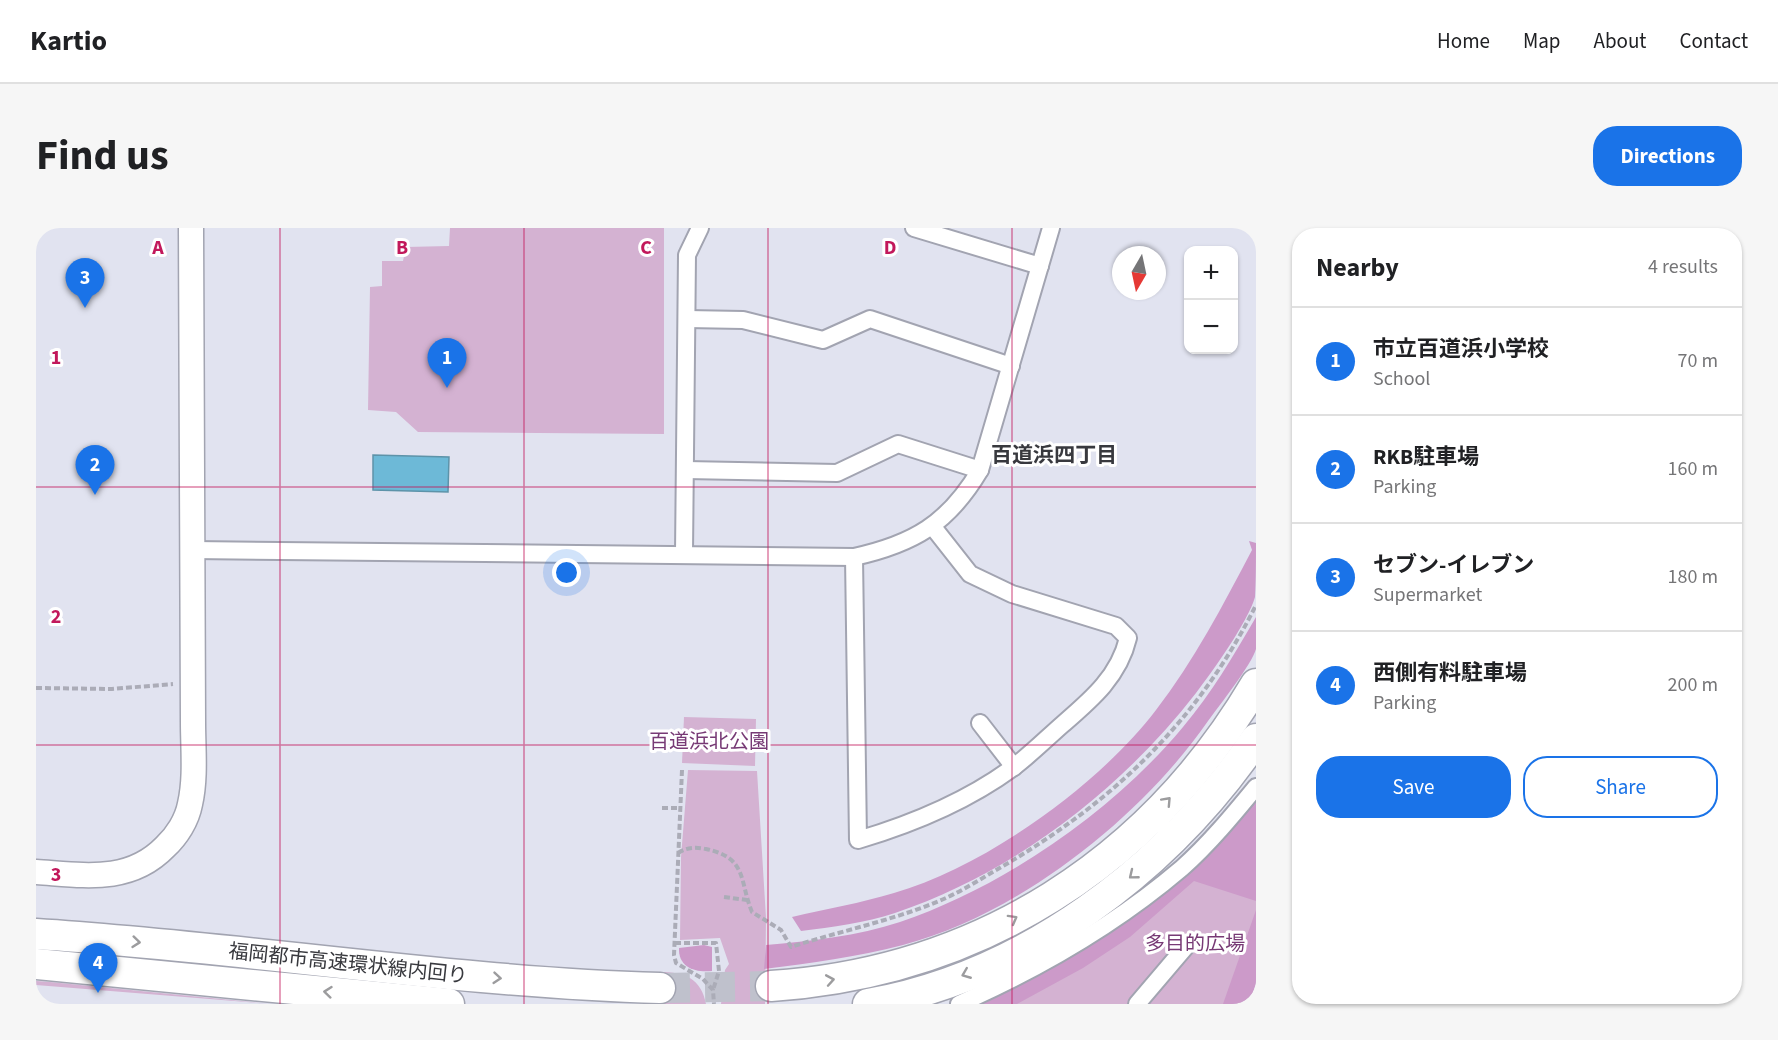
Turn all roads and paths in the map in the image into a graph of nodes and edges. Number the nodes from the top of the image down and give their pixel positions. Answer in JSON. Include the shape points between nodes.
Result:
{"nodes":[{"id":1,"x":191,"y":228,"type":"edge"},
{"id":2,"x":700,"y":228,"type":"edge"},
{"id":3,"x":914,"y":228,"type":"edge"},
{"id":4,"x":1051,"y":228,"type":"edge"},
{"id":5,"x":1040,"y":266,"type":"junction"},
{"id":6,"x":687,"y":319,"type":"junction"},
{"id":7,"x":1011,"y":366,"type":"junction"},
{"id":8,"x":686,"y":470,"type":"junction"},
{"id":9,"x":980,"y":470,"type":"junction"},
{"id":10,"x":933,"y":527,"type":"junction"},
{"id":11,"x":193,"y":550,"type":"junction"},
{"id":12,"x":684,"y":553,"type":"junction"},
{"id":13,"x":854,"y":557,"type":"junction"},
{"id":14,"x":1256,"y":605,"type":"edge"},
{"id":15,"x":173,"y":684,"type":"dead end"},
{"id":16,"x":1256,"y":684,"type":"edge"},
{"id":17,"x":36,"y":688,"type":"edge"},
{"id":18,"x":980,"y":723,"type":"dead end"},
{"id":19,"x":1256,"y":739,"type":"edge"},
{"id":20,"x":1014,"y":767,"type":"junction"},
{"id":21,"x":682,"y":770,"type":"dead end"},
{"id":22,"x":1256,"y":787,"type":"edge"},
{"id":23,"x":662,"y":808,"type":"dead end"},
{"id":24,"x":680,"y":808,"type":"junction"},
{"id":25,"x":678,"y":853,"type":"junction"},
{"id":26,"x":36,"y":872,"type":"edge"},
{"id":27,"x":724,"y":897,"type":"dead end"},
{"id":28,"x":747,"y":900,"type":"junction"},
{"id":29,"x":36,"y":934,"type":"edge"},
{"id":30,"x":675,"y":943,"type":"junction"},
{"id":31,"x":1188,"y":944,"type":"dead end"},
{"id":32,"x":36,"y":964,"type":"edge"},
{"id":33,"x":771,"y":986,"type":"tunnel mouth"},
{"id":34,"x":660,"y":988,"type":"tunnel mouth"},
{"id":35,"x":714,"y":990,"type":"junction"},
{"id":36,"x":449,"y":1004,"type":"edge"},
{"id":37,"x":714,"y":1004,"type":"edge"},
{"id":38,"x":868,"y":1004,"type":"edge"},
{"id":39,"x":958,"y":1004,"type":"edge"},
{"id":40,"x":1137,"y":1004,"type":"edge"}],
"edges":[{"from":1,"to":11,"type":"street"},
{"from":2,"to":6,"type":"street","via":[[687,255]]},
{"from":3,"to":5,"type":"street"},
{"from":4,"to":5,"type":"street"},
{"from":5,"to":7,"type":"street"},
{"from":6,"to":7,"type":"street","via":[[743,320],[823,340],[870,319]]},
{"from":6,"to":8,"type":"street"},
{"from":7,"to":9,"type":"street"},
{"from":8,"to":9,"type":"street","via":[[837,473],[898,444]]},
{"from":8,"to":12,"type":"street"},
{"from":9,"to":10,"type":"street","via":[[969,489]]},
{"from":10,"to":13,"type":"street","via":[[887,550]]},
{"from":10,"to":20,"type":"street","via":[[970,574],[1012,594],[1116,626],[1128,638],[1123,660],[1091,700]]},
{"from":11,"to":12,"type":"street"},
{"from":11,"to":26,"type":"street","via":[[192,790],[183,823],[159,854],[125,873],[96,876]]},
{"from":12,"to":13,"type":"street"},
{"from":13,"to":20,"type":"street","via":[[858,840],[905,826],[960,800]]},
{"from":14,"to":28,"type":"path","via":[[1216,674],[1179,726],[1079,817],[1008,863],[941,901],[791,947],[781,930],[752,912]]},
{"from":15,"to":17,"type":"path","via":[[112,689]]},
{"from":33,"to":16,"type":"highway","one_way":true,"via":[[865,974],[929,957],[986,934],[1045,902],[1092,870],[1142,828],[1221,737]]},
{"from":18,"to":20,"type":"street"},
{"from":19,"to":38,"type":"highway","one_way":true,"via":[[1196,816],[1159,855],[1108,895],[999,960],[936,986]]},
{"from":21,"to":24,"type":"path"},
{"from":22,"to":39,"type":"street","via":[[1183,867],[1119,917],[1012,981]]},
{"from":23,"to":24,"type":"path"},
{"from":24,"to":25,"type":"path"},
{"from":25,"to":28,"type":"path","via":[[697,847],[724,854],[744,877]]},
{"from":25,"to":30,"type":"path"},
{"from":27,"to":28,"type":"path"},
{"from":29,"to":34,"type":"highway","name":"福岡都市高速環状線内回り","one_way":true,"via":[[520,980]]},
{"from":30,"to":35,"type":"path","via":[[676,963]]},
{"from":30,"to":35,"type":"path","via":[[716,943],[719,971]]},
{"from":31,"to":40,"type":"street"},
{"from":36,"to":32,"type":"highway","one_way":true},
{"from":35,"to":37,"type":"path"}]}
